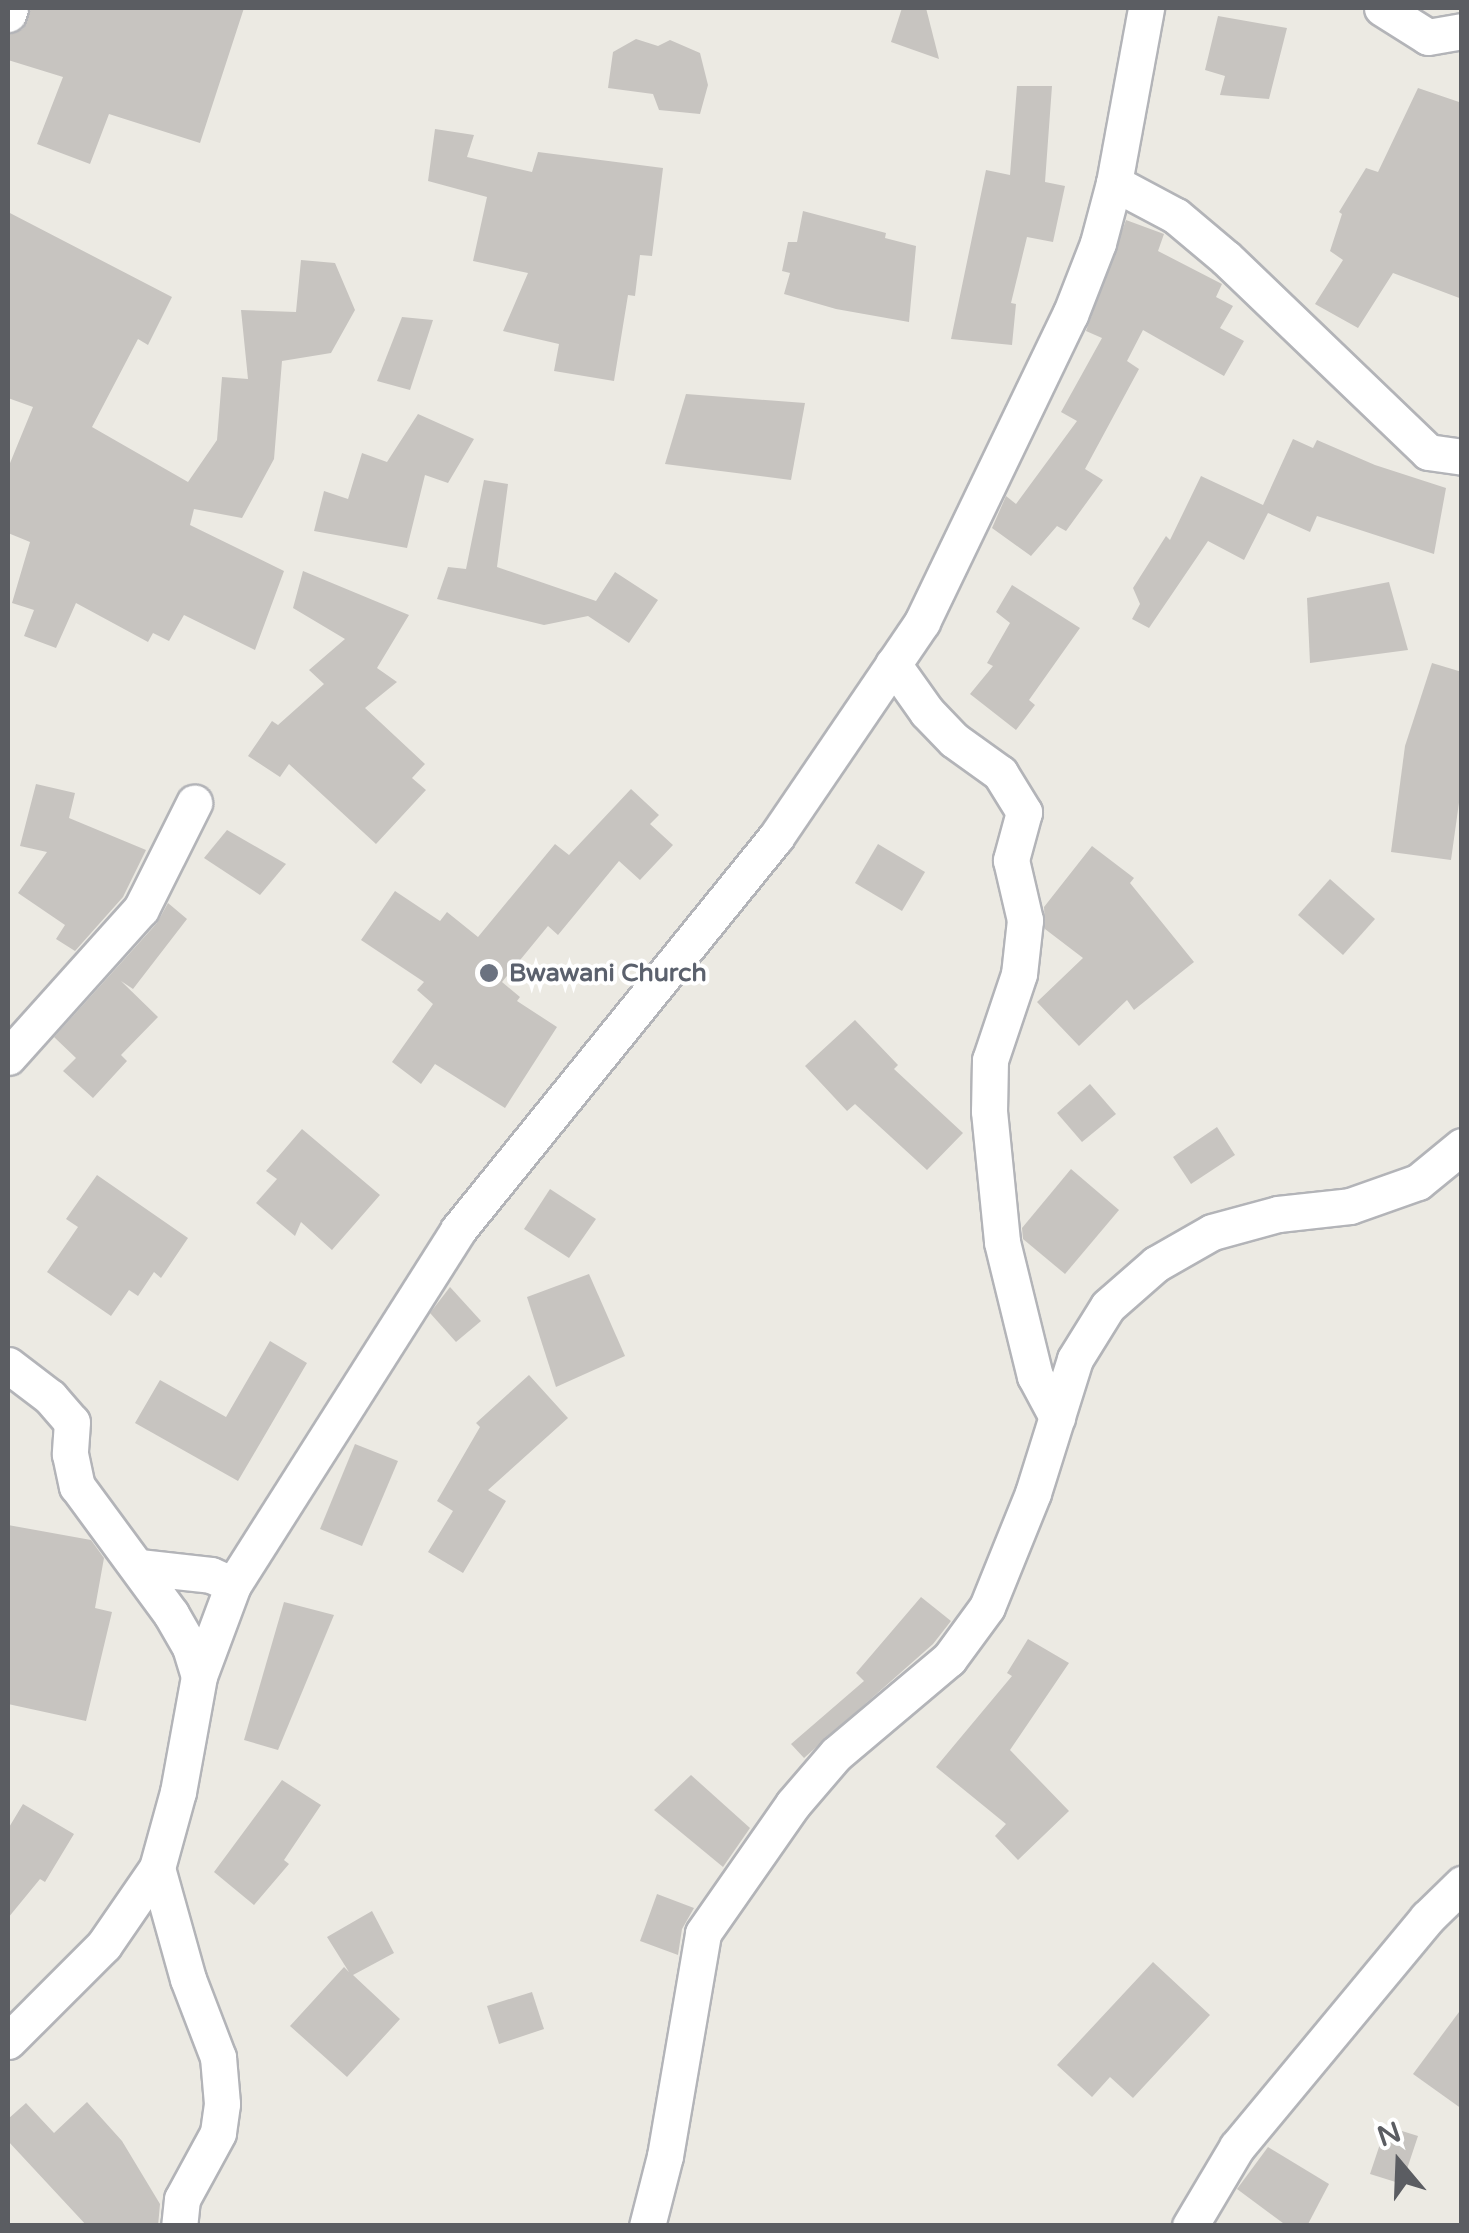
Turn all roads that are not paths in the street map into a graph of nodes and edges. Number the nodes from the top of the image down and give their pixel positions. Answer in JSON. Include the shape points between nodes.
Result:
{"nodes":[{"id":1,"x":1146,"y":8,"type":"edge"},
{"id":2,"x":1382,"y":8,"type":"edge"},
{"id":3,"x":1462,"y":31,"type":"edge"},
{"id":4,"x":1114,"y":182,"type":"junction"},
{"id":5,"x":1462,"y":457,"type":"edge"},
{"id":6,"x":893,"y":664,"type":"junction"},
{"id":7,"x":194,"y":803,"type":"dead end"},
{"id":8,"x":8,"y":1057,"type":"edge"},
{"id":9,"x":1462,"y":1146,"type":"edge"},
{"id":10,"x":8,"y":1365,"type":"edge"},
{"id":11,"x":1057,"y":1418,"type":"junction"},
{"id":12,"x":139,"y":1567,"type":"junction"},
{"id":13,"x":233,"y":1586,"type":"junction"},
{"id":14,"x":199,"y":1676,"type":"junction"},
{"id":15,"x":156,"y":1868,"type":"junction"},
{"id":16,"x":1462,"y":1884,"type":"edge"},
{"id":17,"x":8,"y":2040,"type":"edge"},
{"id":18,"x":180,"y":2226,"type":"edge"},
{"id":19,"x":647,"y":2226,"type":"edge"},
{"id":20,"x":1190,"y":2226,"type":"edge"}],
"edges":[{"from":1,"to":4,"type":"street"},
{"from":2,"to":3,"type":"street","via":[[1428,37]]},
{"from":4,"to":5,"type":"street","via":[[1176,216],[1226,258],[1428,452]]},
{"from":4,"to":6,"type":"street","via":[[1070,315],[922,622]]},
{"from":6,"to":11,"type":"street","via":[[954,740],[1000,773],[1024,812],[1012,860],[1025,920],[1019,974],[990,1060],[988,1111],[1002,1242],[1035,1376]]},
{"from":6,"to":13,"type":"street","via":[[776,837],[458,1230]]},
{"from":7,"to":8,"type":"street","via":[[141,910]]},
{"from":9,"to":11,"type":"street","via":[[1418,1182],[1350,1206],[1278,1214],[1212,1232],[1156,1264],[1108,1306],[1075,1360]]},
{"from":10,"to":12,"type":"street","via":[[72,1422],[77,1486]]},
{"from":11,"to":19,"type":"street","via":[[987,1606],[949,1659],[836,1754],[792,1804],[703,1933]]},
{"from":12,"to":13,"type":"street","via":[[211,1575]]},
{"from":12,"to":14,"type":"street","via":[[190,1646]]},
{"from":13,"to":14,"type":"street"},
{"from":14,"to":15,"type":"street"},
{"from":15,"to":17,"type":"street","via":[[104,1945]]},
{"from":15,"to":18,"type":"street","via":[[218,2057],[222,2104],[218,2132],[182,2199]]},
{"from":16,"to":20,"type":"street","via":[[1236,2147]]}]}
